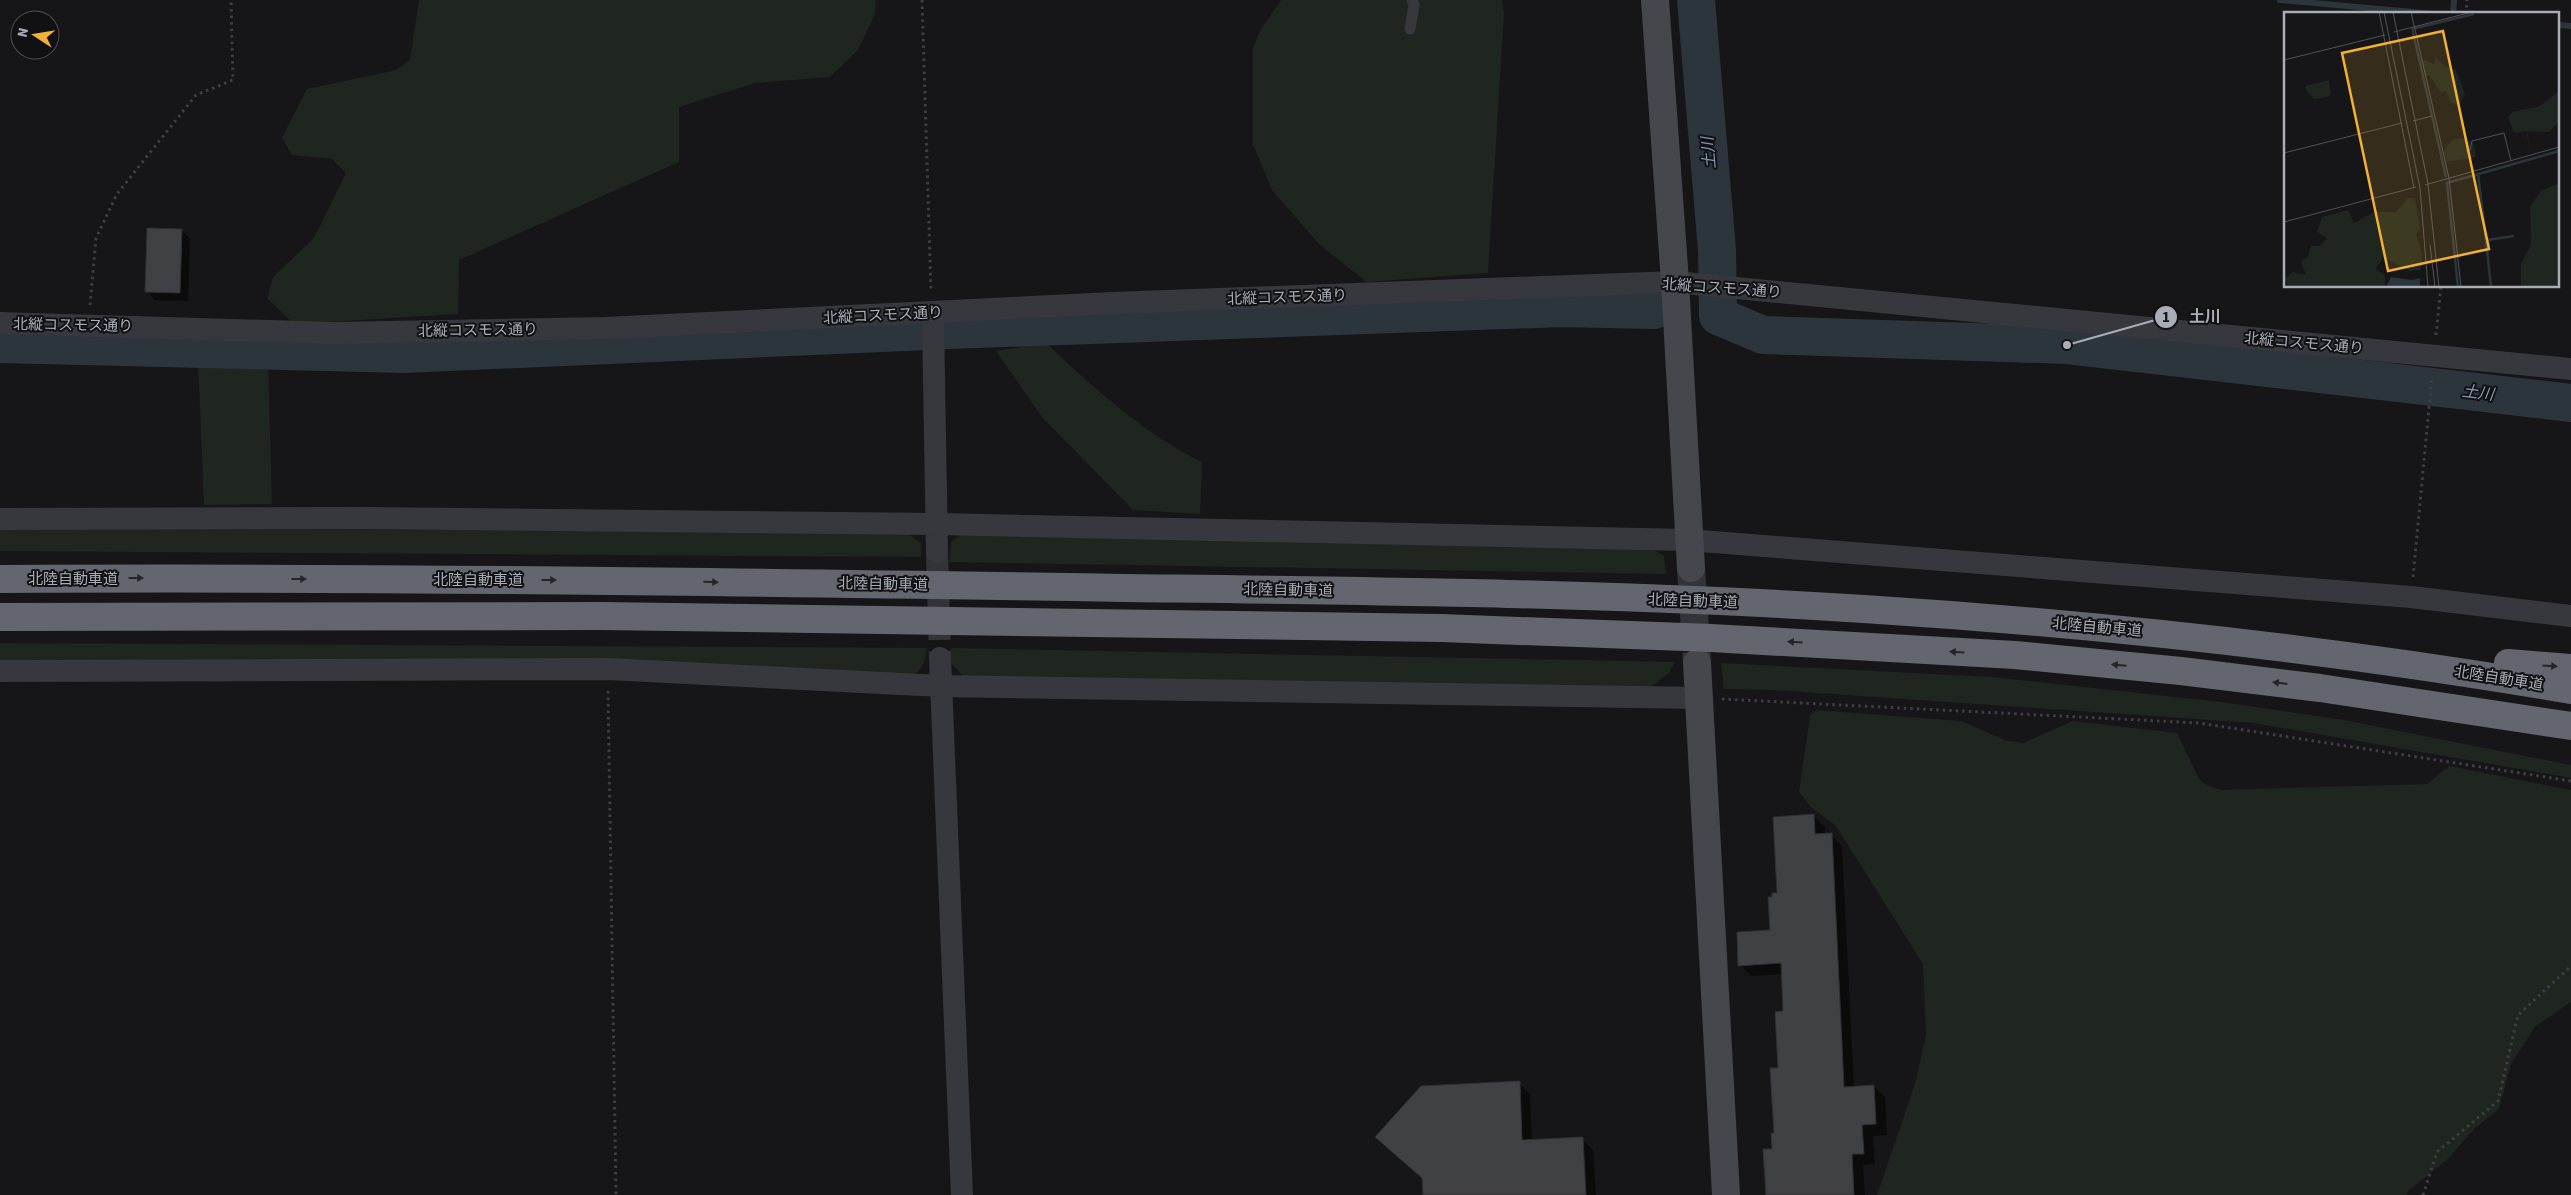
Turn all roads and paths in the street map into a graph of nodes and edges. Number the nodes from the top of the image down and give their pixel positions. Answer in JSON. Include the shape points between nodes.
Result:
{"nodes":[{"id":1,"x":232,"y":0,"type":"edge"},
{"id":2,"x":922,"y":0,"type":"edge"},
{"id":3,"x":1412,"y":0,"type":"edge"},
{"id":4,"x":1655,"y":0,"type":"edge"},
{"id":5,"x":1410,"y":29,"type":"dead end"},
{"id":6,"x":1680,"y":283,"type":"junction"},
{"id":7,"x":2441,"y":288,"type":"edge"},
{"id":8,"x":0,"y":323,"type":"edge"},
{"id":9,"x":88,"y":325,"type":"junction"},
{"id":10,"x":933,"y":325,"type":"junction"},
{"id":11,"x":2434,"y":361,"type":"junction"},
{"id":12,"x":2571,"y":369,"type":"edge"},
{"id":13,"x":0,"y":519,"type":"edge"},
{"id":14,"x":938,"y":524,"type":"junction"},
{"id":15,"x":1688,"y":540,"type":"junction"},
{"id":16,"x":938,"y":552,"type":"tunnel mouth"},
{"id":17,"x":1691,"y":568,"type":"tunnel mouth"},
{"id":18,"x":0,"y":579,"type":"edge"},
{"id":19,"x":2411,"y":597,"type":"junction"},
{"id":20,"x":2571,"y":616,"type":"edge"},
{"id":21,"x":0,"y":617,"type":"edge"},
{"id":22,"x":2326,"y":652,"type":"junction"},
{"id":23,"x":940,"y":658,"type":"tunnel mouth"},
{"id":24,"x":1697,"y":663,"type":"tunnel mouth"},
{"id":25,"x":2571,"y":668,"type":"edge"},
{"id":26,"x":608,"y":669,"type":"junction"},
{"id":27,"x":0,"y":671,"type":"edge"},
{"id":28,"x":941,"y":686,"type":"junction"},
{"id":29,"x":2320,"y":688,"type":"junction"},
{"id":30,"x":2571,"y":690,"type":"edge"},
{"id":31,"x":1700,"y":698,"type":"junction"},
{"id":32,"x":2571,"y":726,"type":"edge"},
{"id":33,"x":2571,"y":742,"type":"edge"},
{"id":34,"x":2571,"y":781,"type":"edge"},
{"id":35,"x":2571,"y":966,"type":"edge"},
{"id":36,"x":616,"y":1195,"type":"edge"},
{"id":37,"x":962,"y":1195,"type":"edge"},
{"id":38,"x":1726,"y":1195,"type":"edge"},
{"id":39,"x":2423,"y":1195,"type":"edge"}],
"edges":[{"from":1,"to":9,"type":"path","via":[[233,80],[196,96],[118,194],[96,238]]},
{"from":2,"to":10,"type":"path"},
{"from":3,"to":5,"type":"lane"},
{"from":4,"to":6,"type":"street"},
{"from":6,"to":10,"type":"street","name":"北縦コスモス通り","via":[[1113,303]]},
{"from":6,"to":11,"type":"street","name":"北縦コスモス通り"},
{"from":6,"to":15,"type":"street"},
{"from":7,"to":11,"type":"path"},
{"from":8,"to":9,"type":"street","name":"北縦コスモス通り"},
{"from":9,"to":10,"type":"street","name":"北縦コスモス通り","via":[[334,333]]},
{"from":10,"to":14,"type":"street"},
{"from":11,"to":12,"type":"street","name":"北縦コスモス通り"},
{"from":11,"to":19,"type":"path"},
{"from":13,"to":14,"type":"street","via":[[373,518]]},
{"from":14,"to":15,"type":"street"},
{"from":14,"to":16,"type":"street"},
{"from":15,"to":17,"type":"street"},
{"from":15,"to":19,"type":"street"},
{"from":18,"to":22,"type":"highway","name":"北陸自動車道","one_way":true,"via":[[598,580],[1448,592],[1860,608],[2019,620]]},
{"from":19,"to":20,"type":"street"},
{"from":29,"to":21,"type":"highway","one_way":true,"via":[[2015,655],[1712,638],[1441,628],[600,616]]},
{"from":22,"to":25,"type":"highway","one_way":true},
{"from":22,"to":30,"type":"highway","name":"北陸自動車道"},
{"from":23,"to":28,"type":"street"},
{"from":24,"to":31,"type":"street"},
{"from":26,"to":27,"type":"street"},
{"from":26,"to":28,"type":"street"},
{"from":26,"to":36,"type":"path"},
{"from":28,"to":31,"type":"street"},
{"from":28,"to":37,"type":"street"},
{"from":29,"to":32,"type":"highway"},
{"from":29,"to":33,"type":"highway"},
{"from":31,"to":34,"type":"path","via":[[2199,723]]},
{"from":31,"to":38,"type":"street"},
{"from":35,"to":39,"type":"path","via":[[2518,1015],[2498,1101],[2437,1152]]}]}
